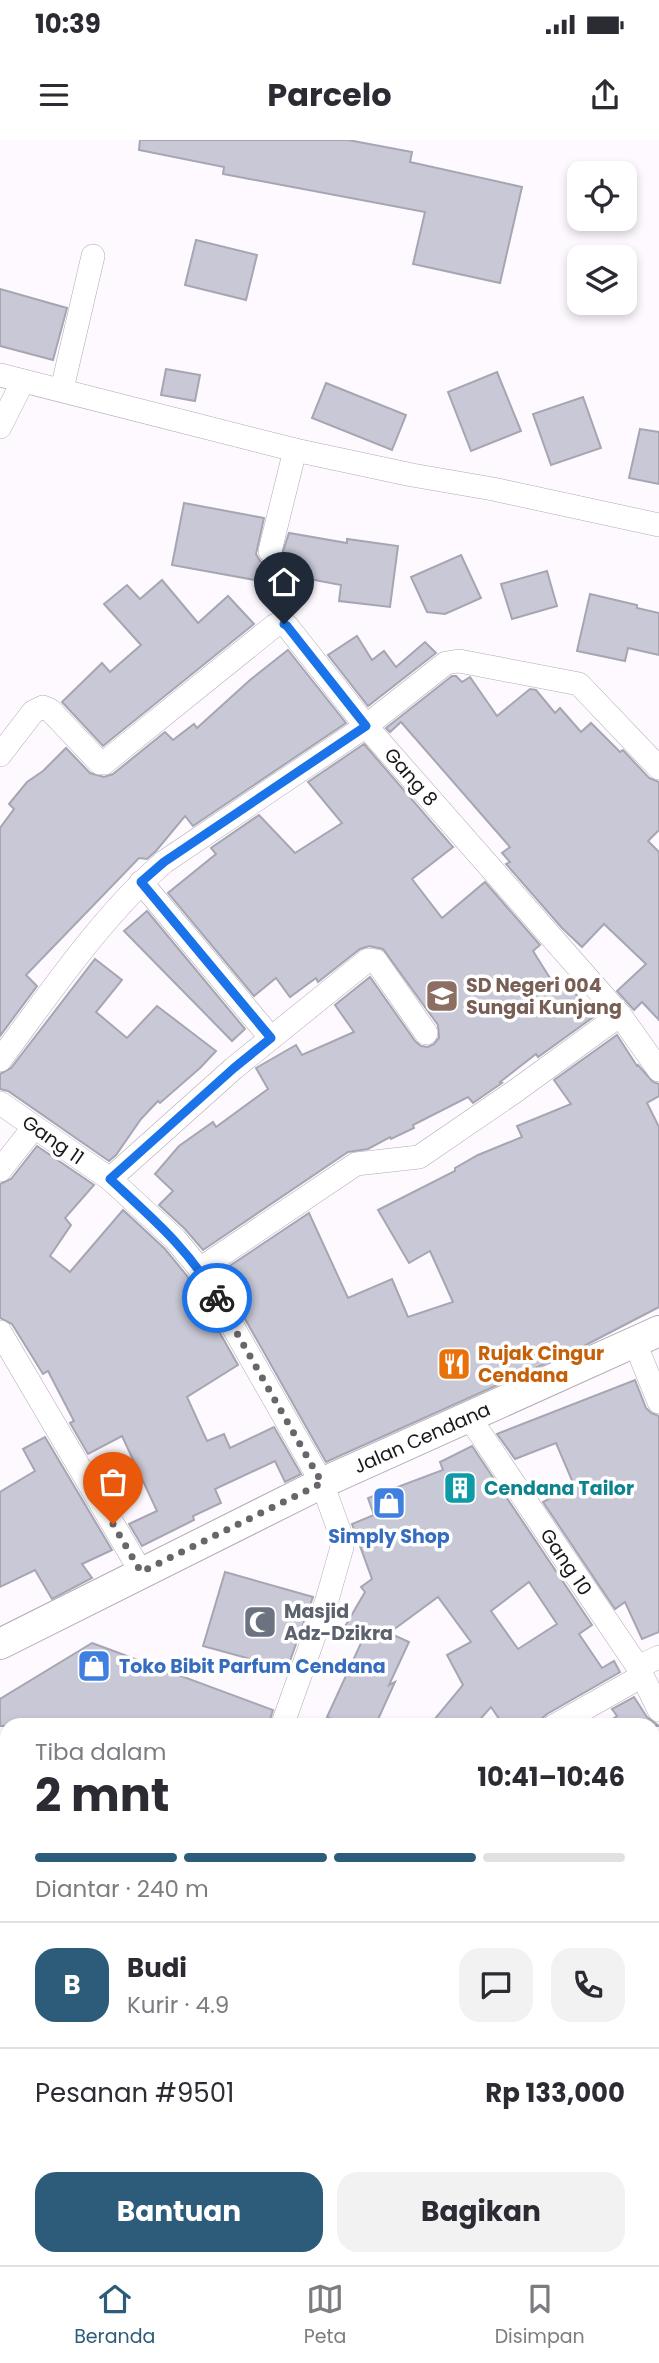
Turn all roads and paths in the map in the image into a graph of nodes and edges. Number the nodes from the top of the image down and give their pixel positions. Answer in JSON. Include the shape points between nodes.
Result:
{"nodes":[{"id":1,"x":93,"y":256,"type":"dead end"},
{"id":2,"x":0,"y":375,"type":"edge"},
{"id":3,"x":23,"y":381,"type":"junction"},
{"id":4,"x":62,"y":389,"type":"junction"},
{"id":5,"x":0,"y":427,"type":"edge"},
{"id":6,"x":295,"y":450,"type":"junction"},
{"id":7,"x":659,"y":525,"type":"edge"},
{"id":8,"x":270,"y":551,"type":"dead end"},
{"id":9,"x":366,"y":726,"type":"junction"},
{"id":10,"x":0,"y":754,"type":"edge"},
{"id":11,"x":659,"y":768,"type":"edge"},
{"id":12,"x":141,"y":882,"type":"junction"},
{"id":13,"x":620,"y":1015,"type":"junction"},
{"id":14,"x":426,"y":1033,"type":"dead end"},
{"id":15,"x":271,"y":1038,"type":"junction"},
{"id":16,"x":0,"y":1060,"type":"edge"},
{"id":17,"x":659,"y":1070,"type":"edge"},
{"id":18,"x":0,"y":1103,"type":"edge"},
{"id":19,"x":34,"y":1127,"type":"junction"},
{"id":20,"x":0,"y":1171,"type":"edge"},
{"id":21,"x":110,"y":1179,"type":"junction"},
{"id":22,"x":200,"y":1269,"type":"junction"},
{"id":23,"x":0,"y":1332,"type":"edge"},
{"id":24,"x":647,"y":1337,"type":"edge"},
{"id":25,"x":659,"y":1402,"type":"edge"},
{"id":26,"x":469,"y":1417,"type":"junction"},
{"id":27,"x":322,"y":1483,"type":"junction"},
{"id":28,"x":141,"y":1572,"type":"junction"},
{"id":29,"x":0,"y":1643,"type":"edge"},
{"id":30,"x":659,"y":1657,"type":"edge"},
{"id":31,"x":640,"y":1672,"type":"junction"},
{"id":32,"x":659,"y":1710,"type":"edge"},
{"id":33,"x":285,"y":1718,"type":"edge"},
{"id":34,"x":567,"y":1718,"type":"edge"}],
"edges":[{"from":1,"to":4,"type":"street"},
{"from":2,"to":3,"type":"street"},
{"from":3,"to":4,"type":"street"},
{"from":3,"to":5,"type":"street"},
{"from":4,"to":6,"type":"street"},
{"from":6,"to":7,"type":"street"},
{"from":6,"to":8,"type":"street"},
{"from":9,"to":10,"type":"street","name":"Gang 8","via":[[287,626],[279,624],[106,762],[100,763],[43,707],[33,712]]},
{"from":9,"to":11,"type":"street","via":[[446,663],[459,661],[579,684]]},
{"from":9,"to":12,"type":"street"},
{"from":9,"to":13,"type":"street","name":"Gang 8"},
{"from":12,"to":15,"type":"street"},
{"from":12,"to":16,"type":"street"},
{"from":13,"to":17,"type":"street","name":"Gang 8"},
{"from":13,"to":22,"type":"street","via":[[419,1157],[356,1164]]},
{"from":14,"to":15,"type":"street","via":[[372,959]]},
{"from":15,"to":21,"type":"street"},
{"from":18,"to":19,"type":"street","name":"Gang 11"},
{"from":19,"to":20,"type":"street"},
{"from":19,"to":21,"type":"street","name":"Gang 11"},
{"from":21,"to":22,"type":"street","name":"Gang 11","via":[[175,1238]]},
{"from":22,"to":27,"type":"street","name":"Gang 11"},
{"from":23,"to":28,"type":"street"},
{"from":24,"to":25,"type":"street"},
{"from":24,"to":26,"type":"street","name":"Jalan Cendana"},
{"from":26,"to":27,"type":"street","name":"Jalan Cendana"},
{"from":26,"to":31,"type":"street","name":"Gang 10"},
{"from":27,"to":28,"type":"street","name":"Jalan Cendana"},
{"from":27,"to":33,"type":"street","name":"Gang 11","via":[[342,1548]]},
{"from":28,"to":29,"type":"street","name":"Jalan Cendana"},
{"from":30,"to":31,"type":"street"},
{"from":31,"to":32,"type":"street","name":"Gang 10"},
{"from":31,"to":34,"type":"street"}]}
